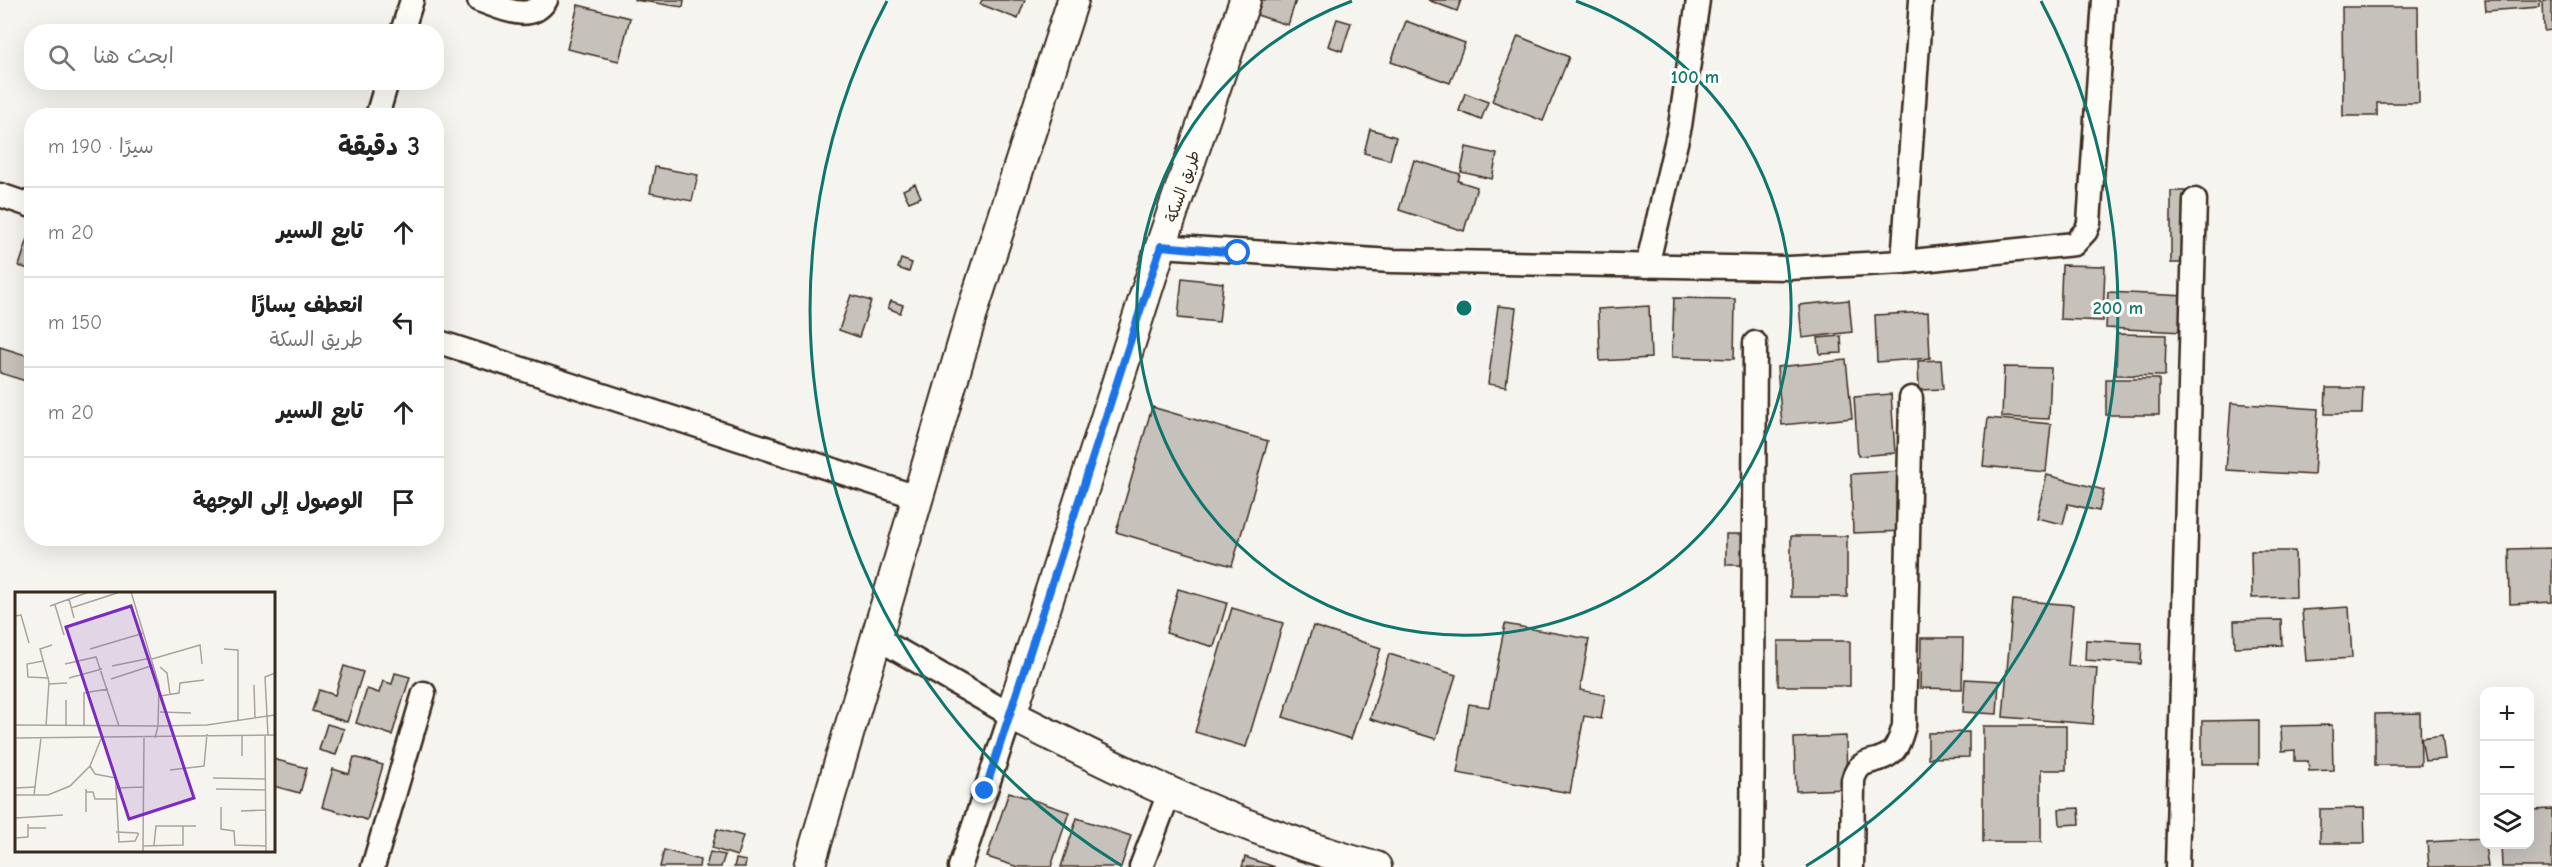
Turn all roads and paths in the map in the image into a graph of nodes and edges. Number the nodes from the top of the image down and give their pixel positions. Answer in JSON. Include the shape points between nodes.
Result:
{"nodes":[{"id":1,"x":412,"y":0,"type":"edge"},
{"id":2,"x":479,"y":0,"type":"edge"},
{"id":3,"x":546,"y":0,"type":"edge"},
{"id":4,"x":1073,"y":0,"type":"edge"},
{"id":5,"x":1245,"y":0,"type":"edge"},
{"id":6,"x":1698,"y":0,"type":"edge"},
{"id":7,"x":1921,"y":0,"type":"edge"},
{"id":8,"x":2104,"y":0,"type":"edge"},
{"id":9,"x":404,"y":24,"type":"edge"},
{"id":10,"x":385,"y":90,"type":"edge"},
{"id":11,"x":379,"y":108,"type":"edge"},
{"id":12,"x":0,"y":195,"type":"edge"},
{"id":13,"x":2195,"y":200,"type":"dead end"},
{"id":14,"x":24,"y":203,"type":"edge"},
{"id":15,"x":1161,"y":246,"type":"junction"},
{"id":16,"x":1903,"y":262,"type":"junction"},
{"id":17,"x":1647,"y":266,"type":"junction"},
{"id":18,"x":1755,"y":343,"type":"dead end"},
{"id":19,"x":444,"y":344,"type":"edge"},
{"id":20,"x":1911,"y":398,"type":"dead end"},
{"id":21,"x":917,"y":497,"type":"junction"},
{"id":22,"x":877,"y":638,"type":"junction"},
{"id":23,"x":424,"y":693,"type":"dead end"},
{"id":24,"x":1011,"y":715,"type":"junction"},
{"id":25,"x":1169,"y":793,"type":"junction"},
{"id":26,"x":1366,"y":866,"type":"edge"},
{"id":27,"x":373,"y":867,"type":"edge"},
{"id":28,"x":809,"y":867,"type":"edge"},
{"id":29,"x":960,"y":867,"type":"edge"},
{"id":30,"x":1141,"y":867,"type":"edge"},
{"id":31,"x":1752,"y":867,"type":"edge"},
{"id":32,"x":1852,"y":867,"type":"edge"},
{"id":33,"x":2177,"y":867,"type":"edge"}],
"edges":[{"from":1,"to":9,"type":"street"},
{"from":2,"to":3,"type":"street","via":[[527,14],[539,10]]},
{"from":4,"to":21,"type":"main road","via":[[1027,136]]},
{"from":5,"to":15,"type":"main road","name":"طريق السكة"},
{"from":6,"to":17,"type":"street","via":[[1680,126]]},
{"from":7,"to":16,"type":"street"},
{"from":8,"to":16,"type":"street","via":[[2089,223],[2082,238],[2066,246]]},
{"from":10,"to":11,"type":"street"},
{"from":12,"to":14,"type":"street"},
{"from":13,"to":33,"type":"street"},
{"from":15,"to":17,"type":"street","via":[[1391,261]]},
{"from":15,"to":24,"type":"main road","name":"طريق السكة"},
{"from":16,"to":17,"type":"street","via":[[1789,268]]},
{"from":18,"to":31,"type":"street"},
{"from":19,"to":21,"type":"street"},
{"from":20,"to":32,"type":"street","via":[[1904,726],[1891,753],[1856,769]]},
{"from":21,"to":22,"type":"main road"},
{"from":22,"to":24,"type":"street"},
{"from":22,"to":28,"type":"main road"},
{"from":23,"to":27,"type":"street"},
{"from":24,"to":25,"type":"main road"},
{"from":24,"to":29,"type":"street"},
{"from":25,"to":26,"type":"main road"},
{"from":25,"to":30,"type":"street"}]}
